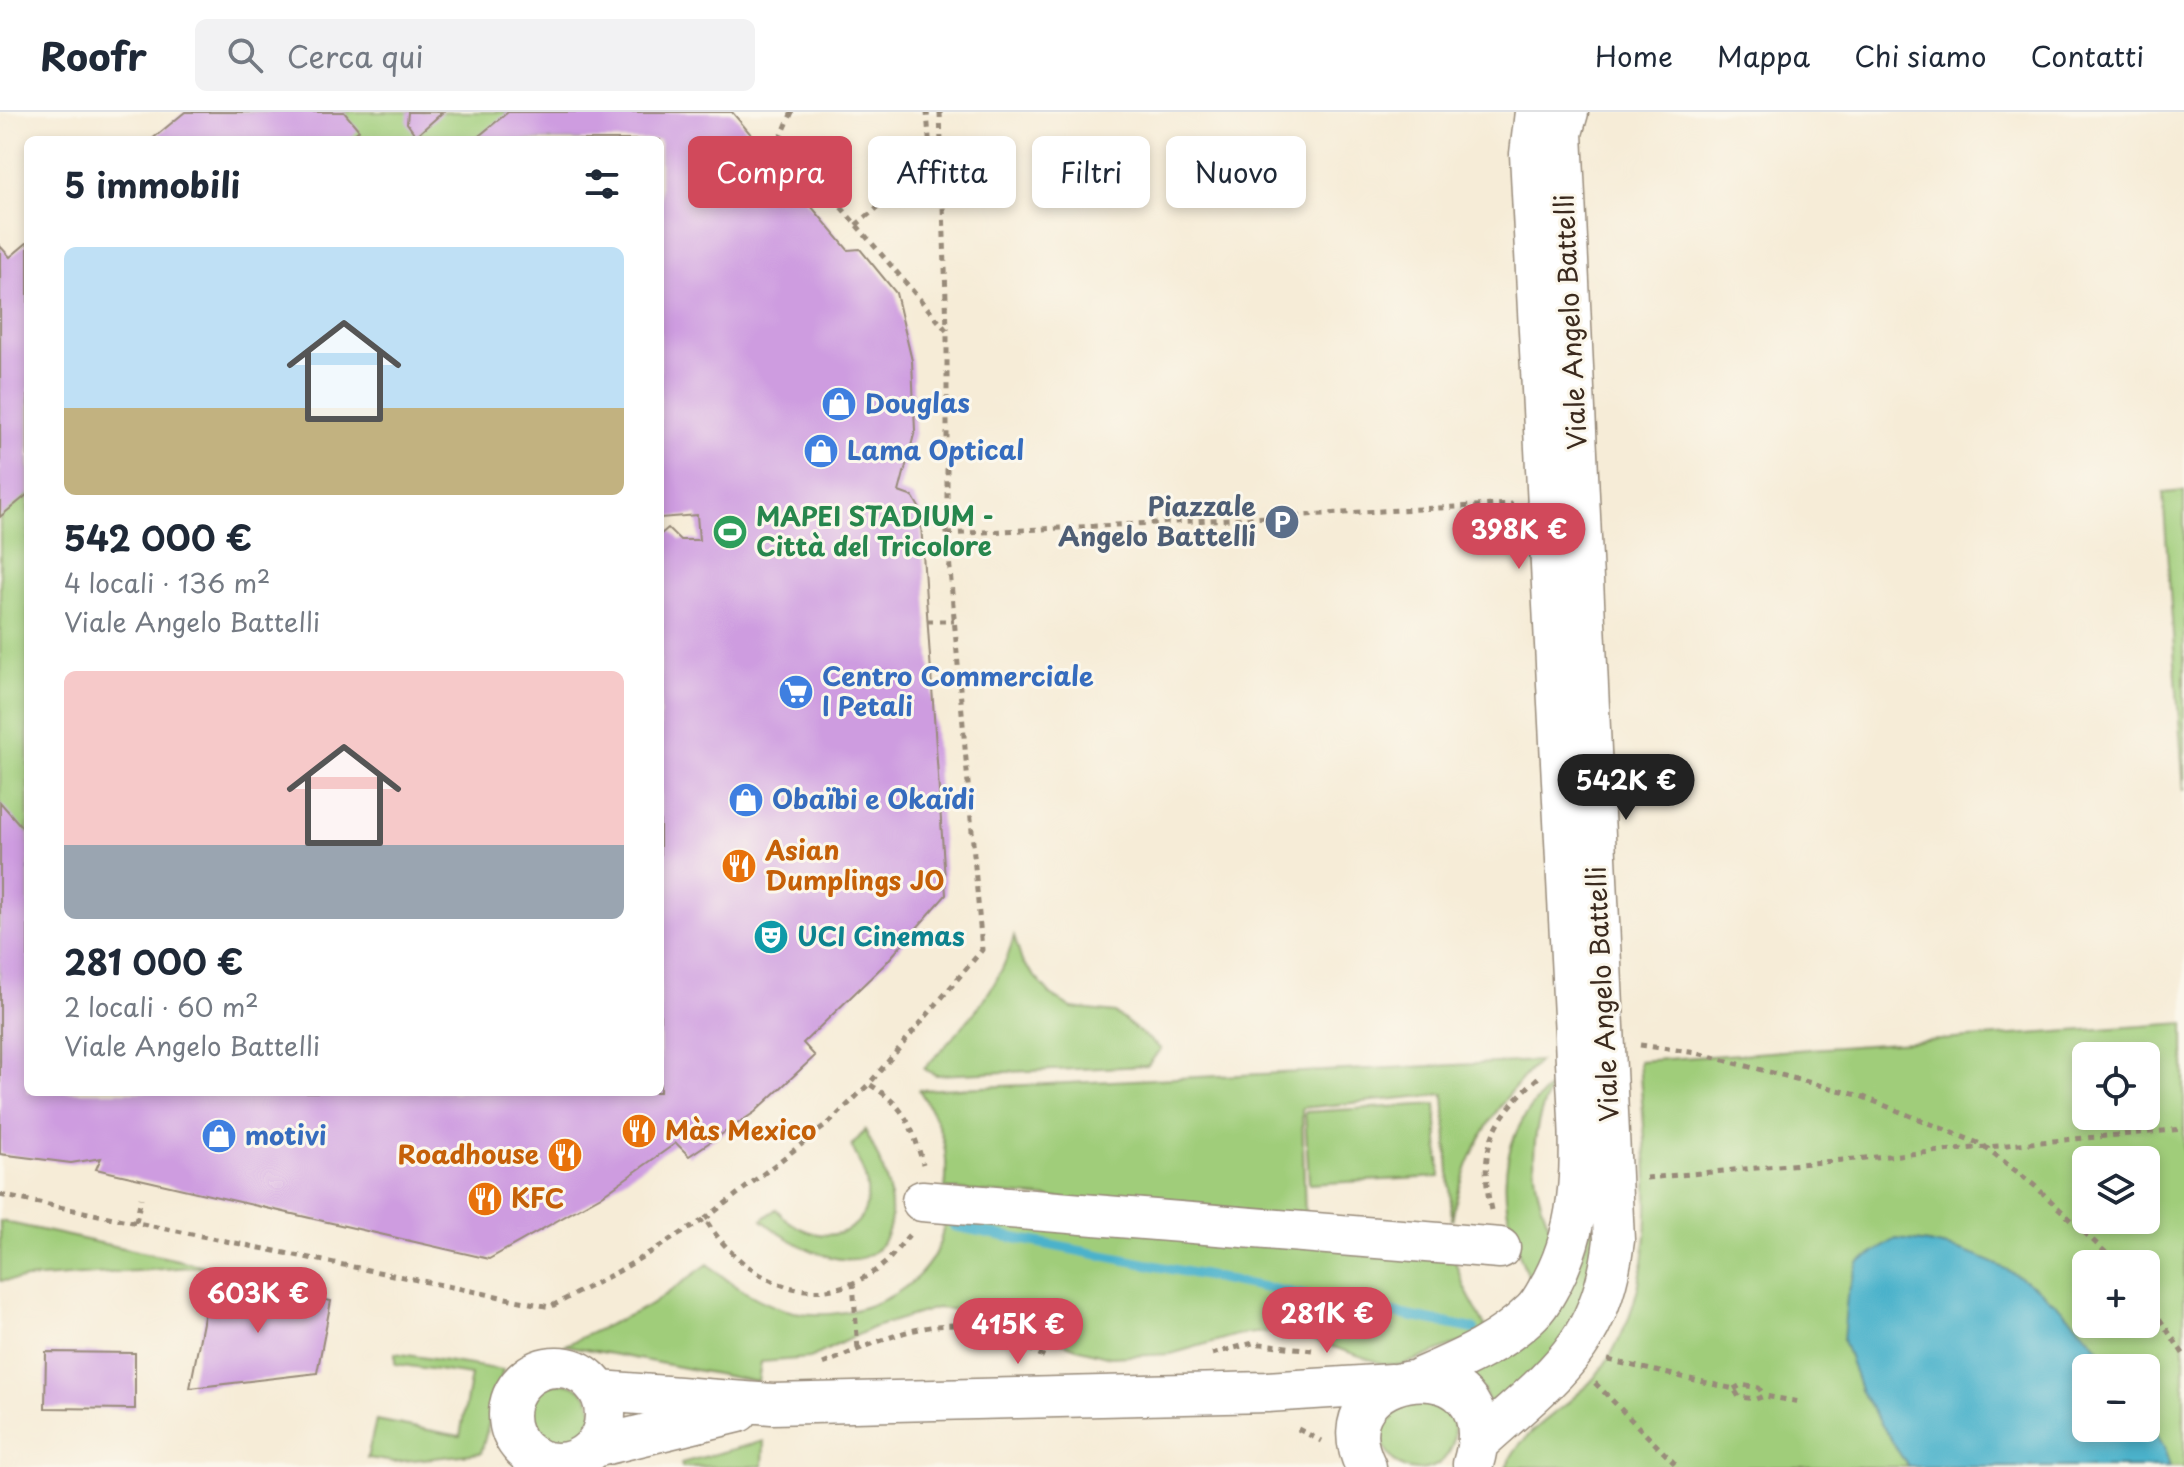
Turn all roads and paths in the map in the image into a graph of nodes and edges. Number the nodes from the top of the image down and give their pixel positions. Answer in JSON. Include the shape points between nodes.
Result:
{"nodes":[{"id":1,"x":792,"y":112,"type":"edge"},
{"id":2,"x":927,"y":112,"type":"edge"},
{"id":3,"x":940,"y":112,"type":"edge"},
{"id":4,"x":1535,"y":112,"type":"edge"},
{"id":5,"x":1568,"y":112,"type":"edge"},
{"id":6,"x":856,"y":225,"type":"junction"},
{"id":7,"x":947,"y":331,"type":"junction"},
{"id":8,"x":1548,"y":503,"type":"junction"},
{"id":9,"x":947,"y":534,"type":"junction"},
{"id":10,"x":927,"y":621,"type":"dead end"},
{"id":11,"x":954,"y":621,"type":"junction"},
{"id":12,"x":1591,"y":1051,"type":"junction"},
{"id":13,"x":869,"y":1084,"type":"junction"},
{"id":14,"x":2184,"y":1129,"type":"edge"},
{"id":15,"x":1983,"y":1145,"type":"junction"},
{"id":16,"x":1613,"y":1182,"type":"junction"},
{"id":17,"x":0,"y":1195,"type":"edge"},
{"id":18,"x":141,"y":1198,"type":"dead end"},
{"id":19,"x":922,"y":1201,"type":"junction"},
{"id":20,"x":705,"y":1219,"type":"junction"},
{"id":21,"x":136,"y":1222,"type":"junction"},
{"id":22,"x":1500,"y":1248,"type":"joint"},
{"id":23,"x":2103,"y":1250,"type":"edge"},
{"id":24,"x":853,"y":1282,"type":"junction"},
{"id":25,"x":2160,"y":1320,"type":"edge"},
{"id":26,"x":858,"y":1350,"type":"junction"},
{"id":27,"x":2184,"y":1355,"type":"edge"},
{"id":28,"x":1571,"y":1358,"type":"junction"},
{"id":29,"x":1050,"y":1359,"type":"dead end"},
{"id":30,"x":818,"y":1366,"type":"dead end"},
{"id":31,"x":1407,"y":1380,"type":"junction"},
{"id":32,"x":1734,"y":1389,"type":"junction"},
{"id":33,"x":600,"y":1391,"type":"junction"},
{"id":34,"x":1267,"y":1392,"type":"junction"},
{"id":35,"x":1764,"y":1396,"type":"junction"},
{"id":36,"x":1801,"y":1402,"type":"dead end"},
{"id":37,"x":772,"y":1404,"type":"junction"},
{"id":38,"x":594,"y":1447,"type":"junction"},
{"id":39,"x":1362,"y":1450,"type":"edge"},
{"id":40,"x":1475,"y":1455,"type":"edge"}],
"edges":[{"from":1,"to":6,"type":"path","via":[[781,137]]},
{"from":2,"to":6,"type":"path","via":[[931,164]]},
{"from":3,"to":7,"type":"path"},
{"from":4,"to":8,"type":"street","name":"Viale Angelo Battelli","via":[[1530,154]]},
{"from":5,"to":12,"type":"street","name":"Viale Angelo Battelli","via":[[1562,133]]},
{"from":6,"to":7,"type":"path"},
{"from":7,"to":9,"type":"path"},
{"from":8,"to":9,"type":"path"},
{"from":8,"to":12,"type":"street","name":"Viale Angelo Battelli"},
{"from":9,"to":11,"type":"path"},
{"from":10,"to":11,"type":"path"},
{"from":11,"to":13,"type":"path","via":[[982,950]]},
{"from":12,"to":15,"type":"path","via":[[1649,1044],[1774,1071],[1861,1096]]},
{"from":12,"to":16,"type":"street","name":"Viale Angelo Battelli"},
{"from":12,"to":22,"type":"path","via":[[1545,1072],[1508,1104],[1496,1123],[1486,1170]]},
{"from":12,"to":31,"type":"street","name":"Viale Angelo Battelli","via":[[1578,1207],[1557,1272],[1534,1312],[1483,1349]]},
{"from":13,"to":19,"type":"path","via":[[892,1098],[913,1128],[923,1164]]},
{"from":13,"to":20,"type":"path","via":[[829,1123]]},
{"from":14,"to":15,"type":"path"},
{"from":15,"to":16,"type":"path"},
{"from":15,"to":23,"type":"path"},
{"from":16,"to":28,"type":"street","name":"Viale Angelo Battelli","via":[[1611,1269],[1603,1300]]},
{"from":17,"to":21,"type":"path"},
{"from":18,"to":21,"type":"path"},
{"from":19,"to":22,"type":"street"},
{"from":19,"to":24,"type":"path","via":[[909,1235],[885,1263]]},
{"from":20,"to":21,"type":"path","via":[[550,1307]]},
{"from":20,"to":24,"type":"path","via":[[748,1270],[781,1286],[818,1290]]},
{"from":24,"to":26,"type":"path"},
{"from":25,"to":27,"type":"path"},
{"from":26,"to":29,"type":"path","via":[[913,1329],[953,1325],[990,1331]]},
{"from":26,"to":30,"type":"path"},
{"from":28,"to":32,"type":"path","via":[[1609,1360]]},
{"from":28,"to":40,"type":"street","name":"Viale Angelo Battelli"},
{"from":31,"to":34,"type":"street","name":"Viale Angelo Battelli"},
{"from":31,"to":39,"type":"street","name":"Viale Angelo Battelli","via":[[1375,1396],[1363,1413]]},
{"from":31,"to":40,"type":"street","name":"Viale Angelo Battelli","via":[[1441,1382],[1470,1406],[1477,1424]]},
{"from":32,"to":35,"type":"path","via":[[1739,1397]]},
{"from":32,"to":35,"type":"path","via":[[1759,1388]]},
{"from":33,"to":37,"type":"street","name":"Viale Angelo Battelli"},
{"from":33,"to":38,"type":"street","via":[[606,1412]]},
{"from":33,"to":38,"type":"street","name":"Viale Angelo Battelli","via":[[573,1369],[540,1369],[520,1385],[508,1410],[519,1445],[531,1456],[563,1464]]},
{"from":34,"to":37,"type":"street","name":"Viale Angelo Battelli"},
{"from":34,"to":39,"type":"street","name":"Viale Angelo Battelli","via":[[1332,1414]]},
{"from":35,"to":36,"type":"path"},
{"from":37,"to":38,"type":"street","name":"Viale Angelo Battelli"}]}
